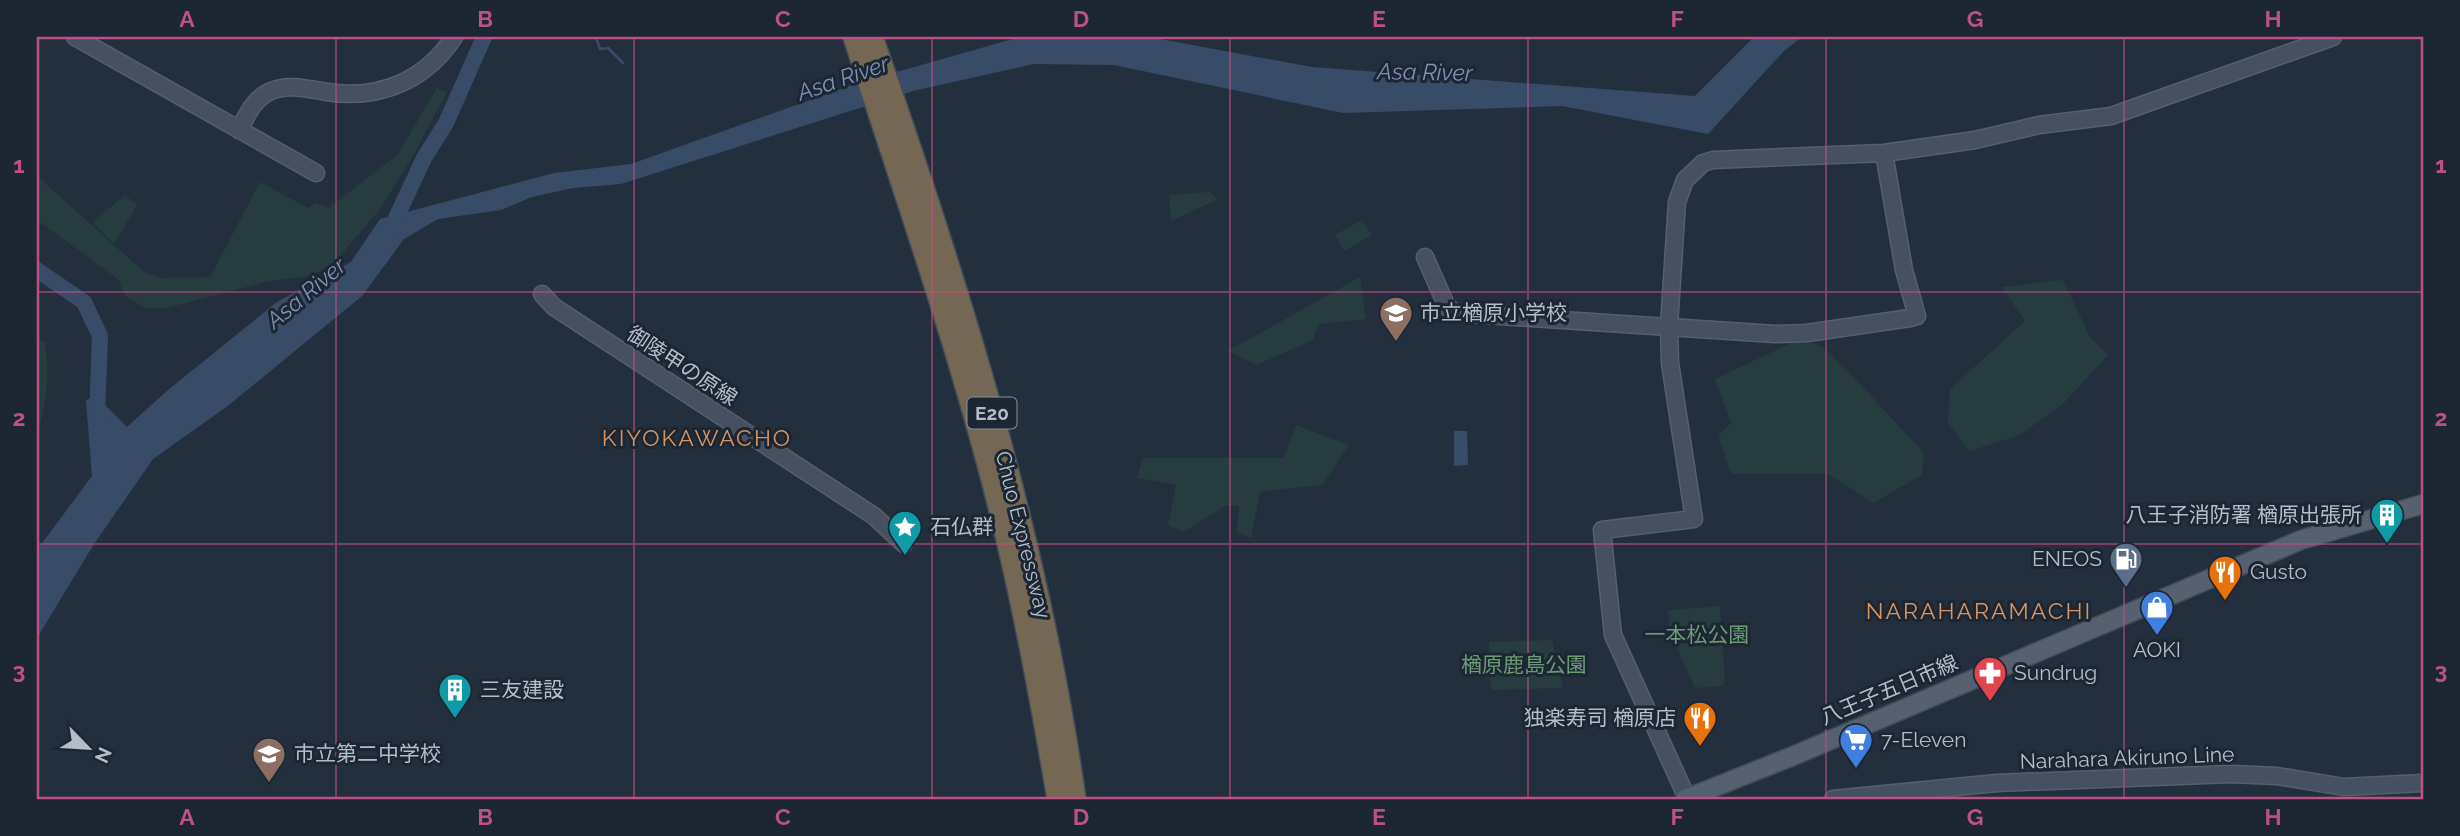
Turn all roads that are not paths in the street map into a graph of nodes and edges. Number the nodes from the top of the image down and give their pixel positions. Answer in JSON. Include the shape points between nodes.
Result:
{"nodes":[{"id":1,"x":75,"y":37,"type":"edge"},
{"id":2,"x":454,"y":37,"type":"edge"},
{"id":3,"x":854,"y":37,"type":"edge"},
{"id":4,"x":872,"y":37,"type":"edge"},
{"id":5,"x":2333,"y":37,"type":"edge"},
{"id":6,"x":239,"y":130,"type":"junction"},
{"id":7,"x":1884,"y":153,"type":"junction"},
{"id":8,"x":316,"y":173,"type":"dead end"},
{"id":9,"x":1426,"y":257,"type":"dead end"},
{"id":10,"x":542,"y":294,"type":"dead end"},
{"id":11,"x":1669,"y":326,"type":"junction"},
{"id":12,"x":2423,"y":504,"type":"edge"},
{"id":13,"x":904,"y":544,"type":"dead end"},
{"id":14,"x":2423,"y":783,"type":"edge"},
{"id":15,"x":1058,"y":799,"type":"edge"},
{"id":16,"x":1076,"y":799,"type":"edge"},
{"id":17,"x":1690,"y":799,"type":"edge"},
{"id":18,"x":1833,"y":799,"type":"edge"}],
"edges":[{"from":1,"to":6,"type":"street"},
{"from":2,"to":6,"type":"street","via":[[418,75],[376,93],[289,87],[270,91],[253,105]]},
{"from":3,"to":15,"type":"highway","name":"Chuo Expressway","number":"E20","via":[[931,271],[998,503],[1026,621]]},
{"from":4,"to":16,"type":"highway","name":"Chuo Expressway","number":"E20","via":[[949,267],[1016,499],[1044,617]]},
{"from":5,"to":7,"type":"street","via":[[2111,116]]},
{"from":6,"to":8,"type":"street"},
{"from":7,"to":11,"type":"street","via":[[1726,158],[1703,163],[1693,171],[1677,202]]},
{"from":7,"to":11,"type":"street","via":[[1904,270],[1917,316],[1807,333]]},
{"from":9,"to":11,"type":"street","via":[[1451,312]]},
{"from":10,"to":13,"type":"street","name":"御陵甲の原線","via":[[554,307],[874,516]]},
{"from":11,"to":17,"type":"street","via":[[1670,363],[1694,519],[1602,530],[1613,635]]},
{"from":12,"to":17,"type":"main road","name":"八王子五日市線","via":[[2301,540]]},
{"from":14,"to":18,"type":"street","name":"Narahara Akiruno Line","via":[[2344,788],[2277,776],[2218,775],[1997,783]]}]}
